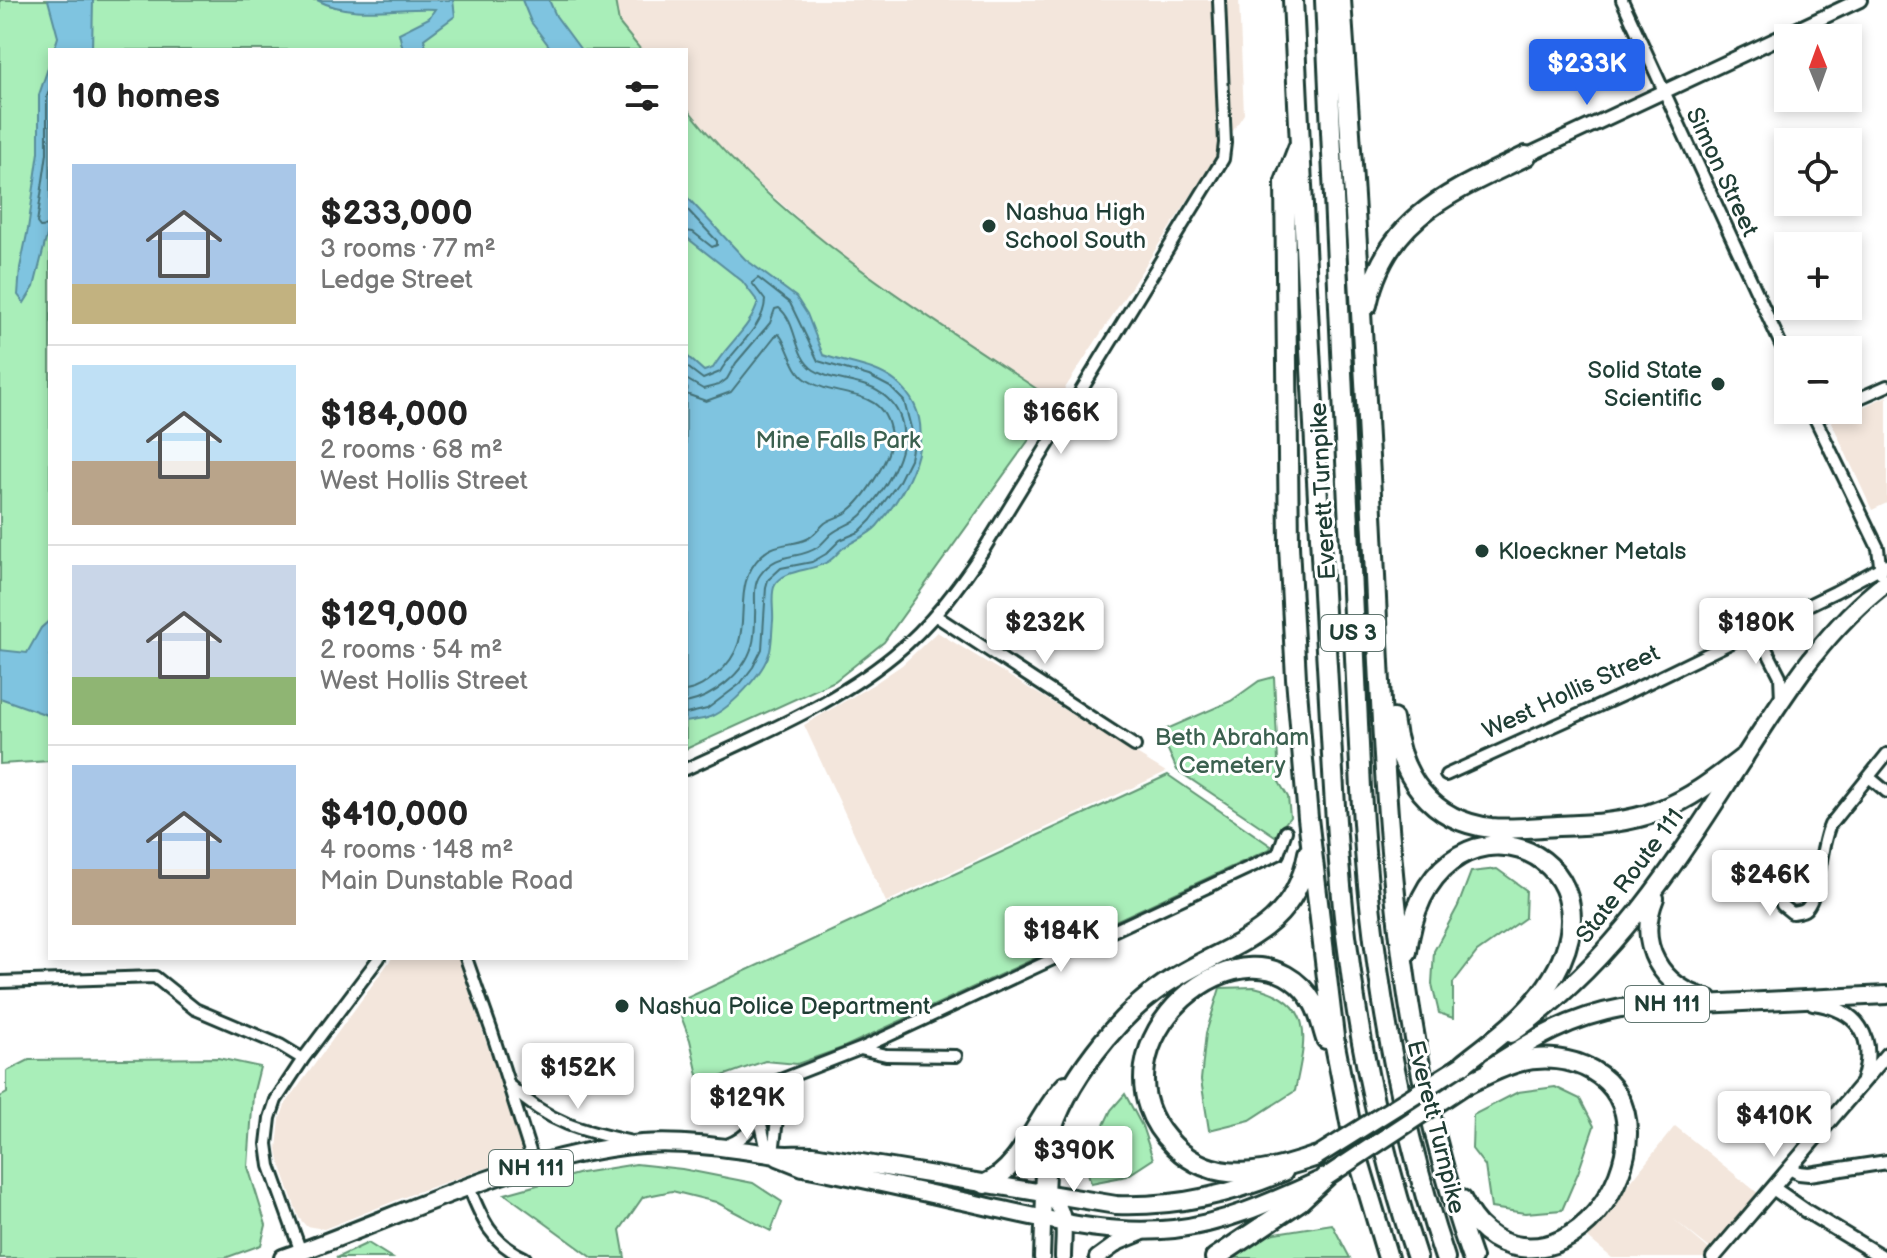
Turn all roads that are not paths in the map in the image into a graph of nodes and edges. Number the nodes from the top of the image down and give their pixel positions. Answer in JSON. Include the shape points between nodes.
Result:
{"nodes":[{"id":1,"x":1219,"y":0,"type":"edge"},
{"id":2,"x":1293,"y":0,"type":"edge"},
{"id":3,"x":1325,"y":0,"type":"edge"},
{"id":4,"x":1341,"y":0,"type":"edge"},
{"id":5,"x":1622,"y":0,"type":"edge"},
{"id":6,"x":1860,"y":0,"type":"edge"},
{"id":7,"x":1663,"y":91,"type":"junction"},
{"id":8,"x":1300,"y":141,"type":"junction"},
{"id":9,"x":1526,"y":156,"type":"joint"},
{"id":10,"x":1364,"y":328,"type":"junction"},
{"id":11,"x":1777,"y":336,"type":"edge"},
{"id":12,"x":1887,"y":386,"type":"edge"},
{"id":13,"x":1862,"y":397,"type":"edge"},
{"id":14,"x":1818,"y":424,"type":"edge"},
{"id":15,"x":1885,"y":571,"type":"edge"},
{"id":16,"x":1376,"y":594,"type":"junction"},
{"id":17,"x":936,"y":616,"type":"junction"},
{"id":18,"x":1757,"y":631,"type":"junction"},
{"id":19,"x":1781,"y":699,"type":"junction"},
{"id":20,"x":1135,"y":746,"type":"dead end"},
{"id":21,"x":1887,"y":754,"type":"edge"},
{"id":22,"x":1743,"y":758,"type":"junction"},
{"id":23,"x":688,"y":768,"type":"edge"},
{"id":24,"x":1446,"y":775,"type":"dead end"},
{"id":25,"x":1869,"y":777,"type":"junction"},
{"id":26,"x":1887,"y":792,"type":"edge"},
{"id":27,"x":1308,"y":818,"type":"junction"},
{"id":28,"x":1286,"y":831,"type":"dead end"},
{"id":29,"x":1672,"y":864,"type":"junction"},
{"id":30,"x":1815,"y":882,"type":"dead end"},
{"id":31,"x":377,"y":960,"type":"edge"},
{"id":32,"x":467,"y":960,"type":"edge"},
{"id":33,"x":0,"y":982,"type":"edge"},
{"id":34,"x":1408,"y":990,"type":"junction"},
{"id":35,"x":1887,"y":995,"type":"edge"},
{"id":36,"x":1778,"y":1000,"type":"junction"},
{"id":37,"x":1730,"y":1002,"type":"junction"},
{"id":38,"x":860,"y":1049,"type":"junction"},
{"id":39,"x":1887,"y":1054,"type":"edge"},
{"id":40,"x":956,"y":1056,"type":"dead end"},
{"id":41,"x":1093,"y":1057,"type":"junction"},
{"id":42,"x":303,"y":1059,"type":"junction"},
{"id":43,"x":794,"y":1075,"type":"junction"},
{"id":44,"x":1465,"y":1075,"type":"junction"},
{"id":45,"x":1862,"y":1082,"type":"junction"},
{"id":46,"x":509,"y":1085,"type":"junction"},
{"id":47,"x":759,"y":1113,"type":"junction"},
{"id":48,"x":1436,"y":1132,"type":"junction"},
{"id":49,"x":1354,"y":1143,"type":"junction"},
{"id":50,"x":642,"y":1144,"type":"junction"},
{"id":51,"x":721,"y":1146,"type":"junction"},
{"id":52,"x":773,"y":1154,"type":"junction"},
{"id":53,"x":1317,"y":1156,"type":"junction"},
{"id":54,"x":1887,"y":1162,"type":"edge"},
{"id":55,"x":535,"y":1167,"type":"junction"},
{"id":56,"x":1790,"y":1168,"type":"junction"},
{"id":57,"x":1326,"y":1177,"type":"junction"},
{"id":58,"x":985,"y":1184,"type":"junction"},
{"id":59,"x":469,"y":1187,"type":"junction"},
{"id":60,"x":1773,"y":1188,"type":"junction"},
{"id":61,"x":1044,"y":1194,"type":"junction"},
{"id":62,"x":1043,"y":1219,"type":"junction"},
{"id":63,"x":1064,"y":1223,"type":"junction"},
{"id":64,"x":1148,"y":1231,"type":"junction"},
{"id":65,"x":301,"y":1252,"type":"junction"},
{"id":66,"x":519,"y":1257,"type":"edge"},
{"id":67,"x":283,"y":1258,"type":"edge"},
{"id":68,"x":1042,"y":1258,"type":"edge"},
{"id":69,"x":1063,"y":1258,"type":"edge"},
{"id":70,"x":1097,"y":1258,"type":"edge"},
{"id":71,"x":1215,"y":1258,"type":"edge"},
{"id":72,"x":1388,"y":1258,"type":"edge"},
{"id":73,"x":1417,"y":1258,"type":"edge"},
{"id":74,"x":1445,"y":1258,"type":"edge"},
{"id":75,"x":1472,"y":1258,"type":"edge"},
{"id":76,"x":1713,"y":1258,"type":"edge"},
{"id":77,"x":1884,"y":1258,"type":"edge"}],
"edges":[{"from":1,"to":17,"type":"street","via":[[1223,159],[984,549]]},
{"from":2,"to":8,"type":"highway","name":"Everett Turnpike","number":"US 3"},
{"from":3,"to":74,"type":"highway","name":"Everett Turnpike","number":"US 3","via":[[1368,897],[1397,1077]]},
{"from":4,"to":10,"type":"highway"},
{"from":5,"to":7,"type":"street","name":"Simon Street"},
{"from":6,"to":7,"type":"street"},
{"from":7,"to":9,"type":"street"},
{"from":7,"to":11,"type":"street","name":"Simon Street"},
{"from":8,"to":27,"type":"highway","via":[[1285,182],[1287,427],[1294,637]]},
{"from":8,"to":73,"type":"highway","name":"Everett Turnpike","number":"US 3","via":[[1343,911],[1369,1077]]},
{"from":9,"to":10,"type":"highway","via":[[1446,196],[1411,221],[1380,265]]},
{"from":10,"to":16,"type":"highway"},
{"from":12,"to":13,"type":"street"},
{"from":14,"to":15,"type":"street"},
{"from":15,"to":18,"type":"street","name":"West Hollis Street"},
{"from":15,"to":19,"type":"main road","name":"State Route 111","number":"NH 111","via":[[1873,593],[1823,641]]},
{"from":16,"to":22,"type":"highway","via":[[1401,757],[1423,794],[1459,820],[1502,828],[1628,820],[1685,799]]},
{"from":16,"to":34,"type":"highway","via":[[1389,835]]},
{"from":17,"to":20,"type":"street"},
{"from":17,"to":23,"type":"street","via":[[851,688]]},
{"from":18,"to":19,"type":"street","via":[[1780,676]]},
{"from":18,"to":24,"type":"street","name":"West Hollis Street"},
{"from":19,"to":22,"type":"main road","name":"State Route 111","number":"NH 111"},
{"from":21,"to":25,"type":"street"},
{"from":22,"to":29,"type":"main road","name":"State Route 111","number":"NH 111"},
{"from":25,"to":26,"type":"street"},
{"from":25,"to":30,"type":"street","via":[[1830,825]]},
{"from":27,"to":41,"type":"highway","via":[[1305,867],[1279,916],[1251,938],[1147,997]]},
{"from":27,"to":49,"type":"highway","via":[[1335,1045]]},
{"from":28,"to":38,"type":"street","via":[[1278,854]]},
{"from":29,"to":37,"type":"main road","via":[[1649,916],[1653,957],[1683,989]]},
{"from":29,"to":44,"type":"main road","name":"State Route 111","number":"NH 111","via":[[1622,933],[1577,982]]},
{"from":31,"to":42,"type":"street"},
{"from":32,"to":46,"type":"street"},
{"from":33,"to":42,"type":"street","via":[[155,977],[195,1009]]},
{"from":34,"to":44,"type":"highway","via":[[1407,949],[1415,917],[1429,887],[1449,863],[1474,848],[1497,844],[1525,850],[1553,869],[1566,893],[1570,916],[1557,970],[1530,1007]]},
{"from":34,"to":48,"type":"highway"},
{"from":35,"to":36,"type":"main road","name":"State Route 111","number":"NH 111"},
{"from":36,"to":37,"type":"main road","name":"State Route 111","number":"NH 111"},
{"from":36,"to":45,"type":"street","via":[[1828,1006],[1853,1018],[1867,1047]]},
{"from":37,"to":44,"type":"main road","name":"State Route 111","number":"NH 111","via":[[1639,1006],[1579,1018]]},
{"from":38,"to":40,"type":"street","via":[[886,1055]]},
{"from":38,"to":43,"type":"street"},
{"from":39,"to":45,"type":"street"},
{"from":41,"to":58,"type":"highway","via":[[1051,1102],[1010,1169]]},
{"from":41,"to":61,"type":"highway","via":[[1051,1132]]},
{"from":42,"to":65,"type":"street","via":[[274,1106],[267,1144],[274,1181]]},
{"from":43,"to":47,"type":"street","via":[[768,1086]]},
{"from":43,"to":52,"type":"street","via":[[780,1092]]},
{"from":44,"to":48,"type":"highway","via":[[1548,1058],[1579,1063],[1599,1074],[1618,1096],[1627,1129],[1623,1160],[1609,1194],[1584,1225],[1557,1243],[1534,1248],[1505,1244],[1471,1217]]},
{"from":44,"to":53,"type":"main road","name":"State Route 111","number":"NH 111","bridge":true},
{"from":44,"to":57,"type":"main road","name":"State Route 111","number":"NH 111","bridge":true},
{"from":45,"to":56,"type":"street"},
{"from":46,"to":50,"type":"street","via":[[554,1120]]},
{"from":46,"to":55,"type":"street"},
{"from":47,"to":51,"type":"street","via":[[742,1138]]},
{"from":47,"to":52,"type":"street","via":[[763,1138]]},
{"from":48,"to":75,"type":"highway"},
{"from":49,"to":53,"type":"highway","via":[[1320,1019],[1298,986],[1274,972],[1247,969],[1214,977],[1189,992],[1160,1024],[1146,1061],[1148,1101],[1166,1138],[1194,1161],[1232,1173],[1262,1172]]},
{"from":49,"to":72,"type":"highway"},
{"from":50,"to":51,"type":"main road","number":"NH 111"},
{"from":50,"to":55,"type":"main road","number":"NH 111"},
{"from":51,"to":52,"type":"main road","number":"NH 111"},
{"from":52,"to":58,"type":"main road","name":"State Route 111","number":"NH 111","via":[[813,1155]]},
{"from":52,"to":62,"type":"main road","name":"State Route 111","number":"NH 111","via":[[803,1167]]},
{"from":53,"to":61,"type":"main road","name":"State Route 111","number":"NH 111","via":[[1238,1190],[1184,1202],[1116,1205]]},
{"from":54,"to":56,"type":"street","via":[[1809,1174]]},
{"from":55,"to":59,"type":"main road","number":"NH 111"},
{"from":56,"to":60,"type":"street"},
{"from":57,"to":64,"type":"main road","name":"State Route 111","number":"NH 111","via":[[1235,1216]]},
{"from":57,"to":71,"type":"highway","via":[[1300,1201]]},
{"from":58,"to":61,"type":"main road","name":"State Route 111","number":"NH 111"},
{"from":59,"to":65,"type":"main road","number":"NH 111"},
{"from":59,"to":66,"type":"street","via":[[485,1226]]},
{"from":60,"to":76,"type":"street"},
{"from":60,"to":77,"type":"street"},
{"from":61,"to":62,"type":"main road"},
{"from":61,"to":63,"type":"main road","via":[[1059,1205]]},
{"from":62,"to":63,"type":"main road","name":"State Route 111","number":"NH 111"},
{"from":62,"to":68,"type":"main road"},
{"from":63,"to":64,"type":"main road","name":"State Route 111","number":"NH 111"},
{"from":63,"to":69,"type":"main road"},
{"from":64,"to":70,"type":"main road","via":[[1126,1238]]},
{"from":65,"to":67,"type":"main road","number":"NH 111"}]}
